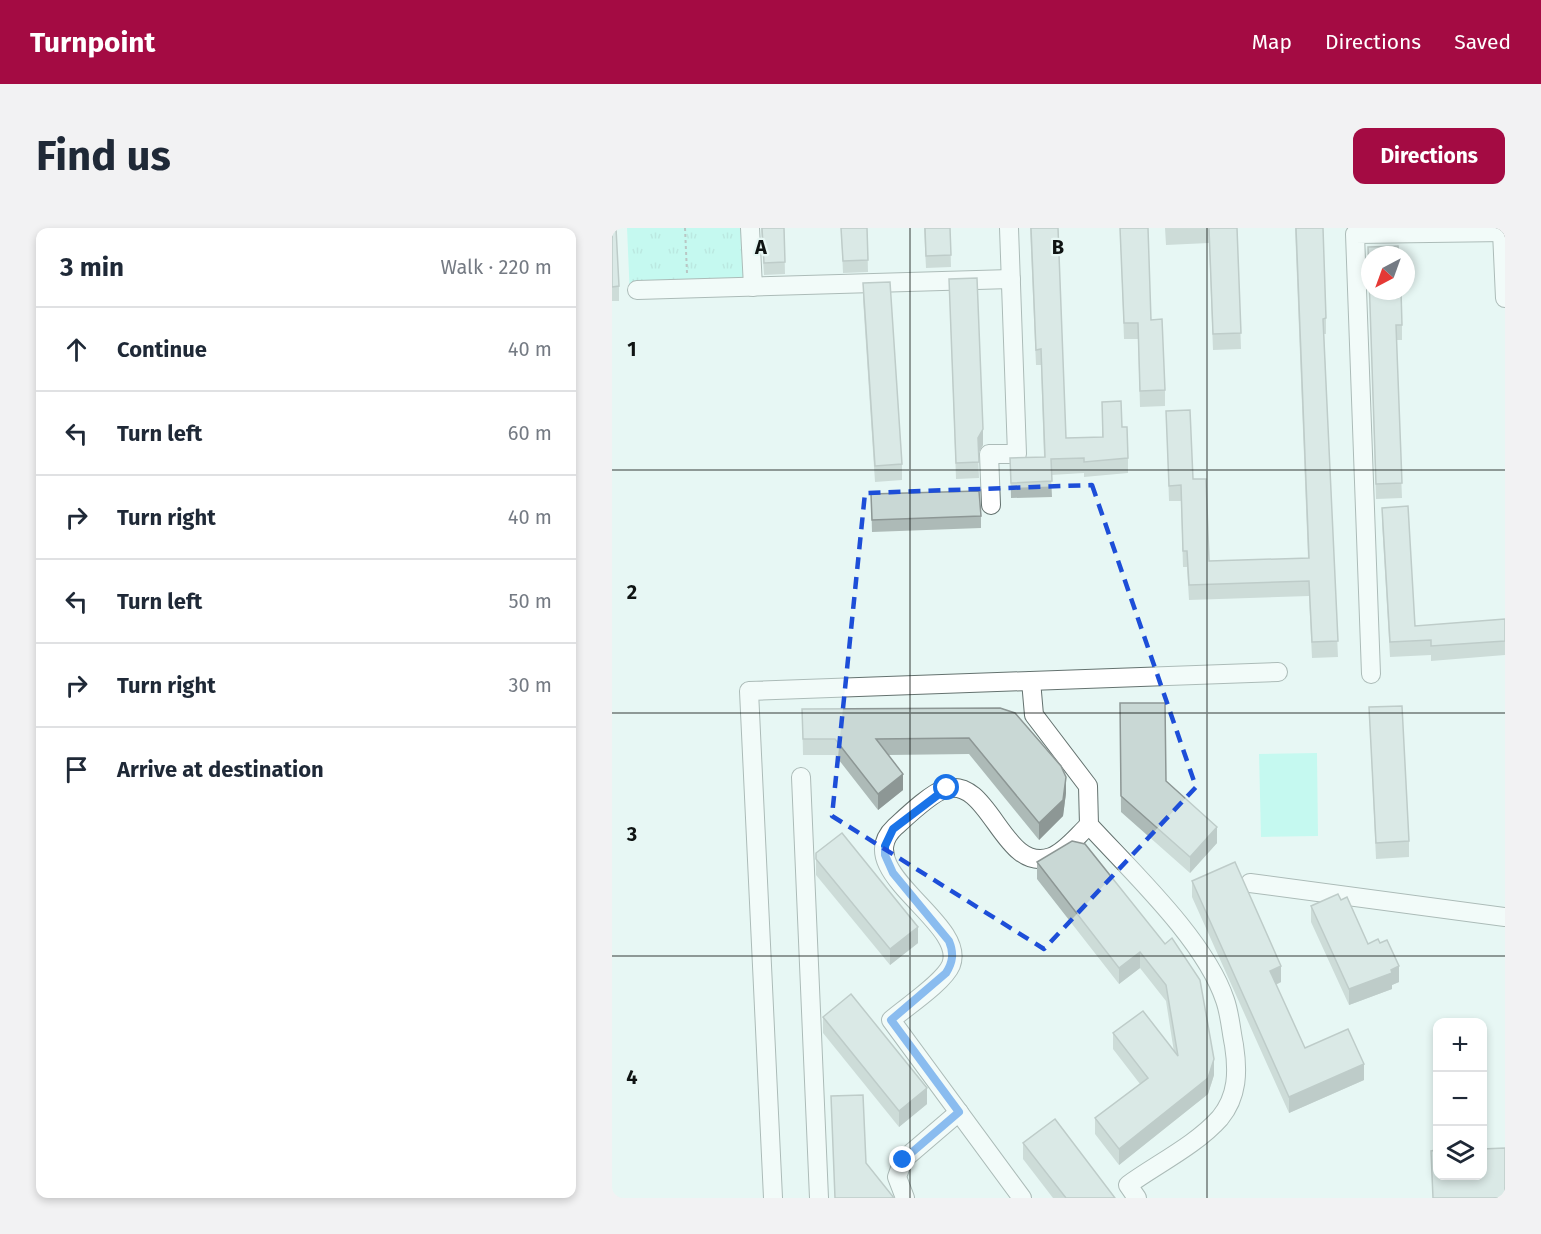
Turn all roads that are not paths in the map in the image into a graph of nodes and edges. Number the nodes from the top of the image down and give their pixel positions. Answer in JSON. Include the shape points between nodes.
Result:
{"nodes":[{"id":1,"x":750,"y":228,"type":"edge"},
{"id":2,"x":1010,"y":228,"type":"edge"},
{"id":3,"x":1352,"y":231,"type":"edge"},
{"id":4,"x":1504,"y":232,"type":"edge"},
{"id":5,"x":1011,"y":279,"type":"junction"},
{"id":6,"x":753,"y":287,"type":"junction"},
{"id":7,"x":638,"y":290,"type":"dead end"},
{"id":8,"x":1505,"y":298,"type":"edge"},
{"id":9,"x":991,"y":505,"type":"dead end"},
{"id":10,"x":1278,"y":672,"type":"dead end"},
{"id":11,"x":1371,"y":674,"type":"dead end"},
{"id":12,"x":1031,"y":681,"type":"junction"},
{"id":13,"x":801,"y":777,"type":"dead end"},
{"id":14,"x":1089,"y":825,"type":"junction"},
{"id":15,"x":1250,"y":883,"type":"dead end"},
{"id":16,"x":1505,"y":917,"type":"edge"},
{"id":17,"x":959,"y":1112,"type":"junction"},
{"id":18,"x":773,"y":1198,"type":"edge"},
{"id":19,"x":819,"y":1198,"type":"edge"},
{"id":20,"x":905,"y":1198,"type":"edge"},
{"id":21,"x":1022,"y":1198,"type":"edge"},
{"id":22,"x":1137,"y":1198,"type":"edge"}],
"edges":[{"from":1,"to":6,"type":"street"},
{"from":2,"to":5,"type":"street"},
{"from":3,"to":4,"type":"street"},
{"from":3,"to":11,"type":"street"},
{"from":4,"to":8,"type":"street"},
{"from":5,"to":6,"type":"street"},
{"from":5,"to":9,"type":"street","via":[[1017,454],[989,454]]},
{"from":6,"to":7,"type":"street"},
{"from":10,"to":12,"type":"street"},
{"from":12,"to":14,"type":"street","via":[[1034,714],[1088,786]]},
{"from":12,"to":18,"type":"street","via":[[749,691]]},
{"from":13,"to":19,"type":"street"},
{"from":14,"to":17,"type":"street","via":[[1059,853],[1040,860],[1030,858],[1014,847],[969,792],[954,787],[939,791],[888,837],[887,864],[949,941],[953,958],[946,973],[891,1020]]},
{"from":14,"to":22,"type":"street","via":[[1162,903],[1208,964],[1226,1001],[1238,1071],[1233,1095],[1220,1117],[1128,1185]]},
{"from":15,"to":16,"type":"street"},
{"from":17,"to":20,"type":"street","via":[[903,1160],[897,1177]]},
{"from":17,"to":21,"type":"street"}]}
